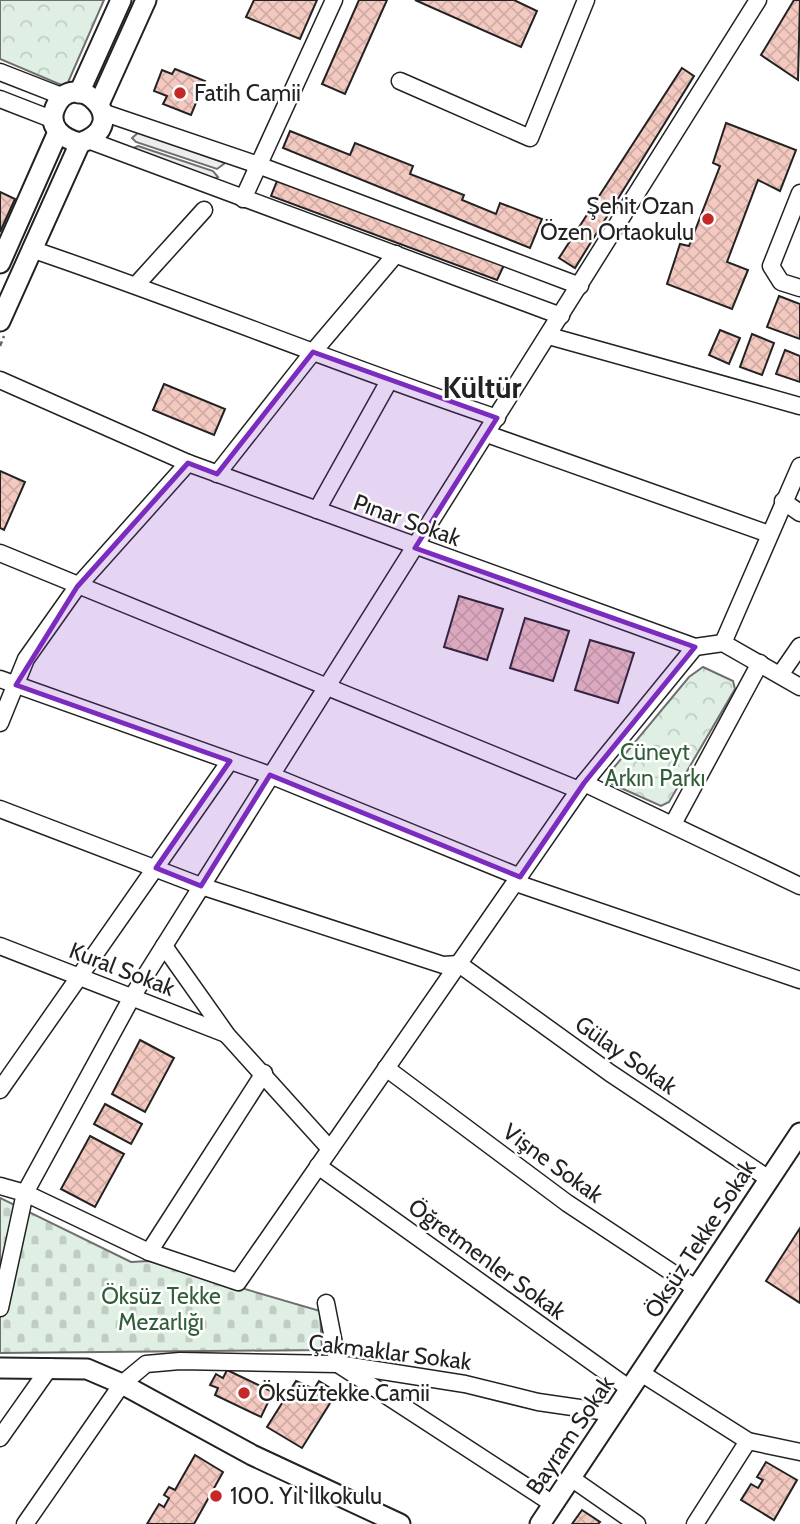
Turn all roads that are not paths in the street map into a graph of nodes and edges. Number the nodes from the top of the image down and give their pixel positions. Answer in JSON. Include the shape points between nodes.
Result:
{"nodes":[{"id":1,"x":121,"y":0,"type":"edge"},
{"id":2,"x":146,"y":0,"type":"edge"},
{"id":3,"x":334,"y":0,"type":"edge"},
{"id":4,"x":586,"y":0,"type":"edge"},
{"id":5,"x":758,"y":0,"type":"edge"},
{"id":6,"x":0,"y":72,"type":"edge"},
{"id":7,"x":400,"y":81,"type":"dead end"},
{"id":8,"x":72,"y":95,"type":"junction"},
{"id":9,"x":0,"y":99,"type":"edge"},
{"id":10,"x":100,"y":108,"type":"junction"},
{"id":11,"x":56,"y":126,"type":"junction"},
{"id":12,"x":84,"y":141,"type":"junction"},
{"id":13,"x":258,"y":165,"type":"junction"},
{"id":14,"x":800,"y":193,"type":"edge"},
{"id":15,"x":243,"y":199,"type":"junction"},
{"id":16,"x":204,"y":209,"type":"dead end"},
{"id":17,"x":31,"y":249,"type":"junction"},
{"id":18,"x":396,"y":254,"type":"junction"},
{"id":19,"x":0,"y":262,"type":"edge"},
{"id":20,"x":137,"y":284,"type":"junction"},
{"id":21,"x":580,"y":286,"type":"junction"},
{"id":22,"x":800,"y":288,"type":"edge"},
{"id":23,"x":561,"y":316,"type":"junction"},
{"id":24,"x":0,"y":321,"type":"edge"},
{"id":25,"x":549,"y":336,"type":"junction"},
{"id":26,"x":313,"y":352,"type":"junction"},
{"id":27,"x":0,"y":380,"type":"edge"},
{"id":28,"x":389,"y":381,"type":"junction"},
{"id":29,"x":800,"y":406,"type":"edge"},
{"id":30,"x":497,"y":418,"type":"junction"},
{"id":31,"x":487,"y":434,"type":"junction"},
{"id":32,"x":188,"y":463,"type":"junction"},
{"id":33,"x":800,"y":466,"type":"edge"},
{"id":34,"x":217,"y":474,"type":"junction"},
{"id":35,"x":783,"y":501,"type":"junction"},
{"id":36,"x":317,"y":510,"type":"junction"},
{"id":37,"x":800,"y":513,"type":"edge"},
{"id":38,"x":769,"y":534,"type":"junction"},
{"id":39,"x":415,"y":548,"type":"junction"},
{"id":40,"x":0,"y":553,"type":"edge"},
{"id":41,"x":77,"y":587,"type":"junction"},
{"id":42,"x":723,"y":643,"type":"junction"},
{"id":43,"x":800,"y":646,"type":"edge"},
{"id":44,"x":695,"y":647,"type":"junction"},
{"id":45,"x":760,"y":663,"type":"junction"},
{"id":46,"x":780,"y":675,"type":"junction"},
{"id":47,"x":8,"y":682,"type":"edge"},
{"id":48,"x":328,"y":685,"type":"junction"},
{"id":49,"x":800,"y":687,"type":"edge"},
{"id":50,"x":0,"y":723,"type":"edge"},
{"id":51,"x":230,"y":761,"type":"junction"},
{"id":52,"x":270,"y":775,"type":"junction"},
{"id":53,"x":581,"y":787,"type":"junction"},
{"id":54,"x":0,"y":809,"type":"edge"},
{"id":55,"x":673,"y":824,"type":"junction"},
{"id":56,"x":156,"y":868,"type":"junction"},
{"id":57,"x":518,"y":880,"type":"junction"},
{"id":58,"x":201,"y":886,"type":"junction"},
{"id":59,"x":800,"y":886,"type":"edge"},
{"id":60,"x":0,"y":946,"type":"edge"},
{"id":61,"x":164,"y":946,"type":"junction"},
{"id":62,"x":460,"y":964,"type":"junction"},
{"id":63,"x":80,"y":977,"type":"junction"},
{"id":64,"x":800,"y":980,"type":"edge"},
{"id":65,"x":132,"y":997,"type":"junction"},
{"id":66,"x":227,"y":1035,"type":"junction"},
{"id":67,"x":386,"y":1068,"type":"junction"},
{"id":68,"x":264,"y":1073,"type":"junction"},
{"id":69,"x":0,"y":1090,"type":"edge"},
{"id":70,"x":800,"y":1133,"type":"edge"},
{"id":71,"x":330,"y":1149,"type":"junction"},
{"id":72,"x":318,"y":1166,"type":"junction"},
{"id":73,"x":769,"y":1179,"type":"junction"},
{"id":74,"x":0,"y":1186,"type":"edge"},
{"id":75,"x":25,"y":1193,"type":"junction"},
{"id":76,"x":149,"y":1252,"type":"junction"},
{"id":77,"x":697,"y":1289,"type":"junction"},
{"id":78,"x":326,"y":1303,"type":"dead end"},
{"id":79,"x":0,"y":1308,"type":"edge"},
{"id":80,"x":338,"y":1364,"type":"junction"},
{"id":81,"x":50,"y":1367,"type":"junction"},
{"id":82,"x":0,"y":1368,"type":"edge"},
{"id":83,"x":636,"y":1381,"type":"junction"},
{"id":84,"x":122,"y":1384,"type":"junction"},
{"id":85,"x":614,"y":1413,"type":"junction"},
{"id":86,"x":0,"y":1438,"type":"edge"},
{"id":87,"x":748,"y":1441,"type":"junction"},
{"id":88,"x":800,"y":1452,"type":"edge"},
{"id":89,"x":571,"y":1478,"type":"junction"},
{"id":90,"x":553,"y":1504,"type":"junction"},
{"id":91,"x":367,"y":1517,"type":"edge"},
{"id":92,"x":25,"y":1524,"type":"edge"},
{"id":93,"x":400,"y":1524,"type":"edge"},
{"id":94,"x":540,"y":1524,"type":"edge"},
{"id":95,"x":636,"y":1524,"type":"edge"},
{"id":96,"x":695,"y":1524,"type":"edge"}],
"edges":[{"from":1,"to":8,"type":"main road"},
{"from":2,"to":10,"type":"main road"},
{"from":3,"to":13,"type":"street"},
{"from":4,"to":7,"type":"street","via":[[530,138]]},
{"from":5,"to":21,"type":"street"},
{"from":6,"to":8,"type":"street"},
{"from":8,"to":10,"type":"main road","via":[[89,95]]},
{"from":8,"to":11,"type":"main road","via":[[55,108]]},
{"from":9,"to":11,"type":"street"},
{"from":10,"to":12,"type":"main road","via":[[99,129]]},
{"from":10,"to":13,"type":"street"},
{"from":11,"to":12,"type":"main road","via":[[64,138]]},
{"from":11,"to":19,"type":"main road"},
{"from":12,"to":15,"type":"street"},
{"from":12,"to":17,"type":"main road"},
{"from":13,"to":15,"type":"street"},
{"from":13,"to":21,"type":"street"},
{"from":14,"to":22,"type":"street","via":[[771,266],[781,282]]},
{"from":15,"to":18,"type":"street"},
{"from":16,"to":20,"type":"street"},
{"from":17,"to":20,"type":"street"},
{"from":17,"to":24,"type":"main road"},
{"from":18,"to":23,"type":"street"},
{"from":18,"to":26,"type":"street"},
{"from":20,"to":26,"type":"street"},
{"from":21,"to":23,"type":"street"},
{"from":23,"to":25,"type":"street"},
{"from":25,"to":29,"type":"street"},
{"from":25,"to":30,"type":"street"},
{"from":26,"to":28,"type":"street"},
{"from":26,"to":34,"type":"street"},
{"from":27,"to":32,"type":"street","name":"Pınar Sokak"},
{"from":28,"to":30,"type":"street"},
{"from":28,"to":36,"type":"street"},
{"from":30,"to":31,"type":"street"},
{"from":31,"to":38,"type":"street"},
{"from":31,"to":39,"type":"street"},
{"from":32,"to":34,"type":"street","name":"Pınar Sokak"},
{"from":32,"to":41,"type":"street"},
{"from":33,"to":35,"type":"street"},
{"from":34,"to":36,"type":"street","name":"Pınar Sokak"},
{"from":35,"to":37,"type":"street"},
{"from":35,"to":38,"type":"street"},
{"from":36,"to":39,"type":"street","name":"Pınar Sokak"},
{"from":38,"to":42,"type":"street"},
{"from":39,"to":44,"type":"street","name":"Pınar Sokak"},
{"from":39,"to":48,"type":"street"},
{"from":40,"to":41,"type":"street"},
{"from":41,"to":47,"type":"street"},
{"from":41,"to":48,"type":"street"},
{"from":42,"to":44,"type":"street","name":"Pınar Sokak"},
{"from":42,"to":45,"type":"street"},
{"from":43,"to":46,"type":"street"},
{"from":44,"to":53,"type":"street"},
{"from":45,"to":46,"type":"street"},
{"from":45,"to":55,"type":"street"},
{"from":46,"to":49,"type":"street"},
{"from":47,"to":50,"type":"street"},
{"from":47,"to":51,"type":"street"},
{"from":48,"to":52,"type":"street"},
{"from":48,"to":53,"type":"street"},
{"from":51,"to":52,"type":"street"},
{"from":51,"to":56,"type":"street"},
{"from":52,"to":57,"type":"street"},
{"from":52,"to":58,"type":"street"},
{"from":53,"to":55,"type":"street"},
{"from":53,"to":57,"type":"street"},
{"from":54,"to":56,"type":"street"},
{"from":55,"to":59,"type":"street"},
{"from":56,"to":58,"type":"street"},
{"from":56,"to":63,"type":"street"},
{"from":57,"to":62,"type":"street"},
{"from":57,"to":64,"type":"street"},
{"from":58,"to":61,"type":"street"},
{"from":58,"to":62,"type":"street","via":[[443,965]]},
{"from":60,"to":63,"type":"street","name":"Kural Sokak"},
{"from":61,"to":65,"type":"street"},
{"from":61,"to":66,"type":"street"},
{"from":62,"to":67,"type":"street"},
{"from":62,"to":73,"type":"street","name":"Gülay Sokak","via":[[610,1073]]},
{"from":63,"to":65,"type":"street","name":"Kural Sokak"},
{"from":63,"to":69,"type":"street"},
{"from":65,"to":66,"type":"street","name":"Kural Sokak"},
{"from":65,"to":75,"type":"street"},
{"from":66,"to":68,"type":"street"},
{"from":67,"to":71,"type":"street"},
{"from":67,"to":77,"type":"street","name":"Vişne Sokak","via":[[567,1203]]},
{"from":68,"to":71,"type":"street"},
{"from":68,"to":76,"type":"street"},
{"from":70,"to":73,"type":"main road","name":"Öksüz Tekke Sokak"},
{"from":71,"to":72,"type":"street"},
{"from":72,"to":76,"type":"street","via":[[237,1282]]},
{"from":72,"to":83,"type":"street","name":"Öğretmenler Sokak"},
{"from":73,"to":77,"type":"main road","name":"Öksüz Tekke Sokak"},
{"from":74,"to":75,"type":"street"},
{"from":75,"to":76,"type":"street"},
{"from":75,"to":79,"type":"street"},
{"from":77,"to":83,"type":"main road","name":"Öksüz Tekke Sokak"},
{"from":78,"to":80,"type":"street"},
{"from":80,"to":84,"type":"street","name":"Çakmaklar Sokak","via":[[146,1364]]},
{"from":80,"to":85,"type":"street","name":"Çakmaklar Sokak"},
{"from":80,"to":90,"type":"street"},
{"from":81,"to":82,"type":"main road"},
{"from":81,"to":84,"type":"main road","via":[[87,1369]]},
{"from":81,"to":86,"type":"street"},
{"from":83,"to":85,"type":"main road","name":"Bayram Sokak"},
{"from":83,"to":87,"type":"street","name":"Öğretmenler Sokak"},
{"from":84,"to":91,"type":"main road"},
{"from":84,"to":92,"type":"street","name":"Çakmaklar Sokak"},
{"from":85,"to":89,"type":"main road","name":"Bayram Sokak"},
{"from":87,"to":88,"type":"street"},
{"from":87,"to":96,"type":"street"},
{"from":89,"to":90,"type":"main road","name":"Bayram Sokak"},
{"from":89,"to":95,"type":"street"},
{"from":90,"to":94,"type":"main road","name":"Bayram Sokak"},
{"from":91,"to":93,"type":"main road"}]}
